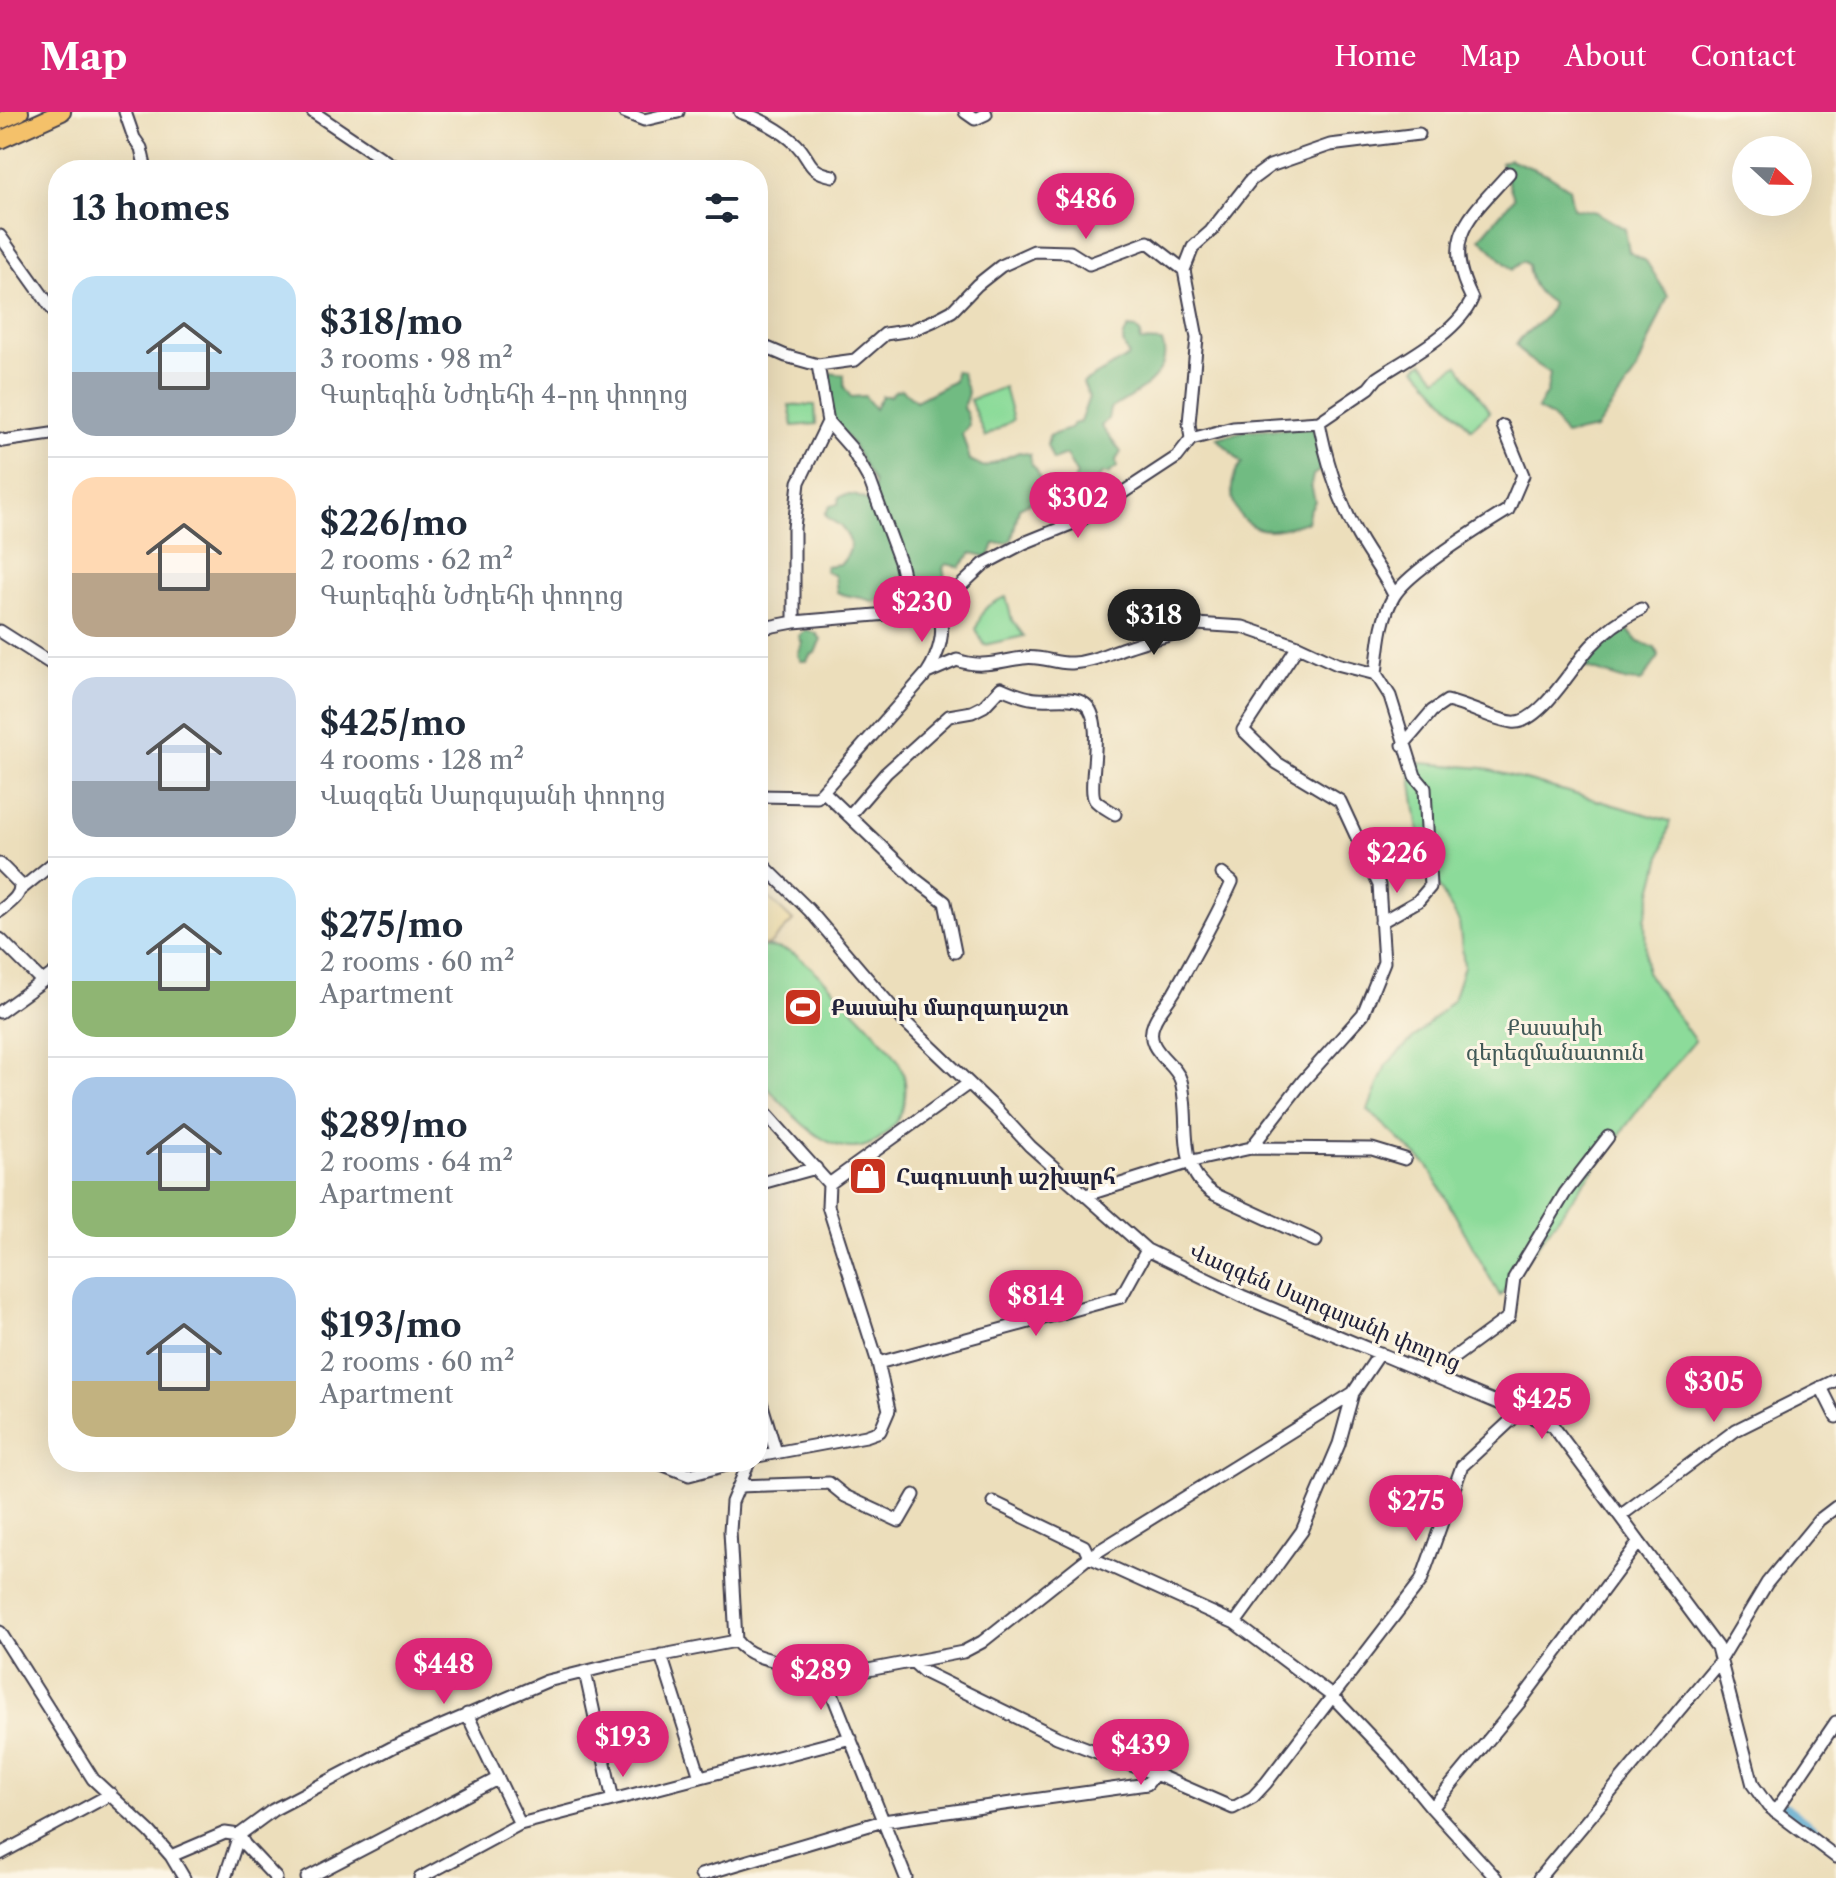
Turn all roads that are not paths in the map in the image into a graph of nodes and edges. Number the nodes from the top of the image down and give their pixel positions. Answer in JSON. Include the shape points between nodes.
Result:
{"nodes":[{"id":1,"x":20,"y":112,"type":"edge"},
{"id":2,"x":62,"y":112,"type":"edge"},
{"id":3,"x":125,"y":112,"type":"edge"},
{"id":4,"x":313,"y":112,"type":"edge"},
{"id":5,"x":624,"y":112,"type":"edge"},
{"id":6,"x":678,"y":112,"type":"edge"},
{"id":7,"x":740,"y":112,"type":"edge"},
{"id":8,"x":965,"y":112,"type":"edge"},
{"id":9,"x":986,"y":114,"type":"edge"},
{"id":10,"x":0,"y":121,"type":"edge"},
{"id":11,"x":1419,"y":134,"type":"dead end"},
{"id":12,"x":0,"y":140,"type":"edge"},
{"id":13,"x":144,"y":160,"type":"edge"},
{"id":14,"x":384,"y":160,"type":"edge"},
{"id":15,"x":1509,"y":173,"type":"dead end"},
{"id":16,"x":833,"y":176,"type":"dead end"},
{"id":17,"x":0,"y":236,"type":"edge"},
{"id":18,"x":1184,"y":270,"type":"junction"},
{"id":19,"x":48,"y":303,"type":"edge"},
{"id":20,"x":768,"y":348,"type":"edge"},
{"id":21,"x":818,"y":365,"type":"junction"},
{"id":22,"x":828,"y":422,"type":"junction"},
{"id":23,"x":1319,"y":422,"type":"junction"},
{"id":24,"x":1503,"y":426,"type":"dead end"},
{"id":25,"x":48,"y":434,"type":"edge"},
{"id":26,"x":0,"y":439,"type":"edge"},
{"id":27,"x":1191,"y":439,"type":"junction"},
{"id":28,"x":1394,"y":595,"type":"junction"},
{"id":29,"x":1641,"y":609,"type":"dead end"},
{"id":30,"x":935,"y":610,"type":"junction"},
{"id":31,"x":918,"y":612,"type":"junction"},
{"id":32,"x":794,"y":622,"type":"junction"},
{"id":33,"x":768,"y":627,"type":"edge"},
{"id":34,"x":0,"y":631,"type":"edge"},
{"id":35,"x":1298,"y":646,"type":"junction"},
{"id":36,"x":48,"y":662,"type":"edge"},
{"id":37,"x":927,"y":673,"type":"junction"},
{"id":38,"x":1376,"y":674,"type":"junction"},
{"id":39,"x":1403,"y":745,"type":"junction"},
{"id":40,"x":823,"y":791,"type":"junction"},
{"id":41,"x":768,"y":796,"type":"edge"},
{"id":42,"x":1115,"y":814,"type":"dead end"},
{"id":43,"x":849,"y":816,"type":"junction"},
{"id":44,"x":0,"y":864,"type":"edge"},
{"id":45,"x":48,"y":867,"type":"edge"},
{"id":46,"x":768,"y":870,"type":"edge"},
{"id":47,"x":1222,"y":874,"type":"dead end"},
{"id":48,"x":20,"y":890,"type":"junction"},
{"id":49,"x":0,"y":911,"type":"edge"},
{"id":50,"x":1381,"y":922,"type":"junction"},
{"id":51,"x":0,"y":939,"type":"edge"},
{"id":52,"x":955,"y":952,"type":"dead end"},
{"id":53,"x":48,"y":976,"type":"edge"},
{"id":54,"x":41,"y":980,"type":"junction"},
{"id":55,"x":0,"y":1012,"type":"edge"},
{"id":56,"x":968,"y":1084,"type":"junction"},
{"id":57,"x":768,"y":1116,"type":"edge"},
{"id":58,"x":768,"y":1119,"type":"edge"},
{"id":59,"x":772,"y":1120,"type":"junction"},
{"id":60,"x":1608,"y":1137,"type":"dead end"},
{"id":61,"x":1251,"y":1148,"type":"junction"},
{"id":62,"x":1405,"y":1159,"type":"dead end"},
{"id":63,"x":1188,"y":1163,"type":"junction"},
{"id":64,"x":816,"y":1168,"type":"junction"},
{"id":65,"x":768,"y":1181,"type":"edge"},
{"id":66,"x":829,"y":1184,"type":"junction"},
{"id":67,"x":1086,"y":1195,"type":"junction"},
{"id":68,"x":1316,"y":1241,"type":"dead end"},
{"id":69,"x":1147,"y":1250,"type":"junction"},
{"id":70,"x":1380,"y":1353,"type":"junction"},
{"id":71,"x":878,"y":1363,"type":"junction"},
{"id":72,"x":1430,"y":1375,"type":"junction"},
{"id":73,"x":1836,"y":1380,"type":"edge"},
{"id":74,"x":1821,"y":1387,"type":"junction"},
{"id":75,"x":1353,"y":1393,"type":"junction"},
{"id":76,"x":1520,"y":1412,"type":"junction"},
{"id":77,"x":1836,"y":1417,"type":"edge"},
{"id":78,"x":768,"y":1425,"type":"edge"},
{"id":79,"x":776,"y":1452,"type":"junction"},
{"id":80,"x":768,"y":1454,"type":"edge"},
{"id":81,"x":745,"y":1472,"type":"edge"},
{"id":82,"x":739,"y":1486,"type":"junction"},
{"id":83,"x":914,"y":1495,"type":"dead end"},
{"id":84,"x":993,"y":1502,"type":"dead end"},
{"id":85,"x":1836,"y":1507,"type":"edge"},
{"id":86,"x":1620,"y":1516,"type":"junction"},
{"id":87,"x":1639,"y":1542,"type":"junction"},
{"id":88,"x":1089,"y":1557,"type":"junction"},
{"id":89,"x":1235,"y":1623,"type":"junction"},
{"id":90,"x":0,"y":1632,"type":"edge"},
{"id":91,"x":736,"y":1641,"type":"junction"},
{"id":92,"x":661,"y":1655,"type":"junction"},
{"id":93,"x":1720,"y":1661,"type":"junction"},
{"id":94,"x":913,"y":1662,"type":"junction"},
{"id":95,"x":585,"y":1672,"type":"junction"},
{"id":96,"x":826,"y":1678,"type":"junction"},
{"id":97,"x":1332,"y":1696,"type":"junction"},
{"id":98,"x":467,"y":1714,"type":"junction"},
{"id":99,"x":1836,"y":1722,"type":"edge"},
{"id":100,"x":851,"y":1738,"type":"junction"},
{"id":101,"x":1155,"y":1774,"type":"junction"},
{"id":102,"x":700,"y":1777,"type":"junction"},
{"id":103,"x":497,"y":1779,"type":"junction"},
{"id":104,"x":111,"y":1794,"type":"junction"},
{"id":105,"x":613,"y":1800,"type":"junction"},
{"id":106,"x":1432,"y":1808,"type":"junction"},
{"id":107,"x":1775,"y":1812,"type":"junction"},
{"id":108,"x":883,"y":1821,"type":"junction"},
{"id":109,"x":520,"y":1824,"type":"junction"},
{"id":110,"x":239,"y":1835,"type":"junction"},
{"id":111,"x":0,"y":1854,"type":"edge"},
{"id":112,"x":171,"y":1856,"type":"junction"},
{"id":113,"x":1836,"y":1857,"type":"edge"},
{"id":114,"x":701,"y":1875,"type":"dead end"},
{"id":115,"x":184,"y":1878,"type":"edge"},
{"id":116,"x":225,"y":1878,"type":"edge"},
{"id":117,"x":276,"y":1878,"type":"edge"},
{"id":118,"x":307,"y":1878,"type":"edge"},
{"id":119,"x":420,"y":1878,"type":"edge"},
{"id":120,"x":906,"y":1878,"type":"edge"},
{"id":121,"x":1496,"y":1878,"type":"edge"},
{"id":122,"x":1539,"y":1878,"type":"edge"}],
"edges":[{"from":1,"to":10,"type":"highway"},
{"from":2,"to":12,"type":"highway"},
{"from":3,"to":13,"type":"street"},
{"from":4,"to":14,"type":"street"},
{"from":5,"to":6,"type":"street","via":[[644,120]]},
{"from":7,"to":16,"type":"street","via":[[797,145],[813,170]]},
{"from":8,"to":9,"type":"street","via":[[975,119]]},
{"from":11,"to":18,"type":"street","via":[[1330,145],[1270,166],[1251,180],[1193,247]]},
{"from":15,"to":23,"type":"street","via":[[1461,230],[1457,258],[1472,299],[1466,313]]},
{"from":17,"to":19,"type":"street"},
{"from":18,"to":21,"type":"street","via":[[1148,242],[1089,264],[1070,252],[1034,251],[1001,266],[952,311],[912,330],[885,334],[855,360]]},
{"from":18,"to":27,"type":"street","via":[[1197,338]]},
{"from":20,"to":21,"type":"street"},
{"from":21,"to":22,"type":"street"},
{"from":22,"to":31,"type":"street","via":[[870,481]]},
{"from":22,"to":32,"type":"street","via":[[799,482]]},
{"from":23,"to":27,"type":"street","via":[[1233,428]]},
{"from":23,"to":28,"type":"street","via":[[1327,465],[1342,502]]},
{"from":24,"to":28,"type":"street","via":[[1523,475],[1508,510],[1419,571]]},
{"from":25,"to":26,"type":"street"},
{"from":27,"to":30,"type":"street","via":[[1177,457],[1081,520],[984,564]]},
{"from":28,"to":38,"type":"street"},
{"from":29,"to":39,"type":"street","via":[[1593,644],[1552,698],[1524,722],[1447,701]]},
{"from":30,"to":31,"type":"street"},
{"from":30,"to":37,"type":"street","via":[[941,633]]},
{"from":31,"to":32,"type":"street"},
{"from":32,"to":33,"type":"street"},
{"from":34,"to":36,"type":"street"},
{"from":35,"to":37,"type":"street","via":[[1243,627],[1196,624],[1086,661],[1068,664],[1025,657],[986,666],[957,660]]},
{"from":35,"to":38,"type":"street"},
{"from":35,"to":50,"type":"street","via":[[1243,730],[1277,763],[1340,801],[1379,885]]},
{"from":37,"to":40,"type":"street"},
{"from":38,"to":39,"type":"street","via":[[1390,696]]},
{"from":39,"to":50,"type":"street","via":[[1425,788],[1430,887],[1418,901]]},
{"from":40,"to":41,"type":"street","via":[[817,797]]},
{"from":40,"to":43,"type":"street"},
{"from":42,"to":43,"type":"street","via":[[1092,796],[1096,766],[1091,711],[1074,699],[1028,698],[1001,688],[984,706],[949,716],[886,773]]},
{"from":43,"to":52,"type":"street","via":[[945,902]]},
{"from":44,"to":48,"type":"street"},
{"from":45,"to":48,"type":"street"},
{"from":46,"to":56,"type":"street","name":"Վազգեն Սարգսյանի փողոց"},
{"from":47,"to":63,"type":"street","via":[[1232,882],[1226,895],[1152,1025],[1160,1056],[1181,1078]]},
{"from":48,"to":49,"type":"street"},
{"from":50,"to":61,"type":"street","via":[[1384,962],[1363,1014]]},
{"from":51,"to":54,"type":"street"},
{"from":53,"to":54,"type":"street"},
{"from":54,"to":55,"type":"street"},
{"from":56,"to":66,"type":"street"},
{"from":56,"to":67,"type":"street","name":"Վազգեն Սարգսյանի փողոց"},
{"from":57,"to":59,"type":"street"},
{"from":58,"to":59,"type":"street"},
{"from":59,"to":64,"type":"street"},
{"from":60,"to":72,"type":"street","via":[[1565,1193],[1514,1278],[1509,1317]]},
{"from":61,"to":62,"type":"street","via":[[1372,1149]]},
{"from":61,"to":63,"type":"street"},
{"from":63,"to":67,"type":"street"},
{"from":63,"to":68,"type":"street","via":[[1201,1186],[1214,1194]]},
{"from":64,"to":65,"type":"street"},
{"from":64,"to":66,"type":"street"},
{"from":66,"to":71,"type":"street","via":[[828,1206]]},
{"from":67,"to":69,"type":"street","name":"Վազգեն Սարգսյանի փողոց"},
{"from":69,"to":70,"type":"street","name":"Վազգեն Սարգսյանի փողոց"},
{"from":69,"to":71,"type":"street","via":[[1121,1297]]},
{"from":70,"to":72,"type":"street","name":"Վազգեն Սարգսյանի փողոց"},
{"from":70,"to":75,"type":"street"},
{"from":71,"to":79,"type":"street","via":[[889,1410],[880,1431]]},
{"from":72,"to":76,"type":"street","name":"Վազգեն Սարգսյանի փողոց"},
{"from":73,"to":74,"type":"street"},
{"from":74,"to":77,"type":"street"},
{"from":74,"to":86,"type":"street","via":[[1736,1430]]},
{"from":75,"to":88,"type":"street"},
{"from":75,"to":89,"type":"street","via":[[1339,1444],[1302,1531]]},
{"from":76,"to":86,"type":"street","name":"Վազգեն Սարգսյանի փողոց","via":[[1553,1426]]},
{"from":76,"to":97,"type":"street","via":[[1462,1466],[1421,1581]]},
{"from":78,"to":79,"type":"street"},
{"from":79,"to":80,"type":"street"},
{"from":81,"to":82,"type":"street"},
{"from":82,"to":83,"type":"street","via":[[829,1483],[899,1521]]},
{"from":82,"to":91,"type":"street","via":[[730,1531]]},
{"from":84,"to":88,"type":"street","via":[[1084,1546]]},
{"from":85,"to":93,"type":"street","via":[[1767,1583]]},
{"from":86,"to":87,"type":"street","name":"Վազգեն Սարգսյանի փողոց"},
{"from":87,"to":93,"type":"street","name":"Վազգեն Սարգսյանի փողոց","via":[[1717,1647]]},
{"from":87,"to":106,"type":"street","via":[[1519,1703]]},
{"from":88,"to":89,"type":"street"},
{"from":88,"to":94,"type":"street","via":[[982,1642],[963,1652]]},
{"from":89,"to":97,"type":"street"},
{"from":90,"to":104,"type":"street","via":[[78,1758]]},
{"from":91,"to":92,"type":"street"},
{"from":91,"to":96,"type":"street","via":[[743,1650],[804,1666]]},
{"from":92,"to":95,"type":"street"},
{"from":92,"to":102,"type":"street"},
{"from":93,"to":107,"type":"street","name":"Վազգեն Սարգսյանի փողոց","via":[[1753,1785]]},
{"from":93,"to":122,"type":"street"},
{"from":94,"to":96,"type":"street"},
{"from":94,"to":101,"type":"street","via":[[1057,1737]]},
{"from":95,"to":98,"type":"street","via":[[547,1681]]},
{"from":95,"to":105,"type":"street"},
{"from":96,"to":100,"type":"street"},
{"from":97,"to":101,"type":"street","via":[[1266,1783],[1233,1808]]},
{"from":97,"to":106,"type":"street"},
{"from":98,"to":103,"type":"street"},
{"from":98,"to":110,"type":"street","via":[[273,1810]]},
{"from":99,"to":107,"type":"street"},
{"from":100,"to":102,"type":"street"},
{"from":100,"to":108,"type":"street"},
{"from":101,"to":108,"type":"street","via":[[1147,1784]]},
{"from":102,"to":105,"type":"street"},
{"from":103,"to":109,"type":"street"},
{"from":103,"to":118,"type":"street"},
{"from":104,"to":111,"type":"street"},
{"from":104,"to":112,"type":"street"},
{"from":105,"to":109,"type":"street"},
{"from":106,"to":121,"type":"street"},
{"from":107,"to":113,"type":"street","name":"Վազգեն Սարգսյանի փողոց"},
{"from":108,"to":114,"type":"street"},
{"from":108,"to":120,"type":"street"},
{"from":109,"to":119,"type":"street"},
{"from":110,"to":112,"type":"street","via":[[225,1833]]},
{"from":110,"to":116,"type":"street"},
{"from":110,"to":117,"type":"street"},
{"from":112,"to":115,"type":"street"}]}
